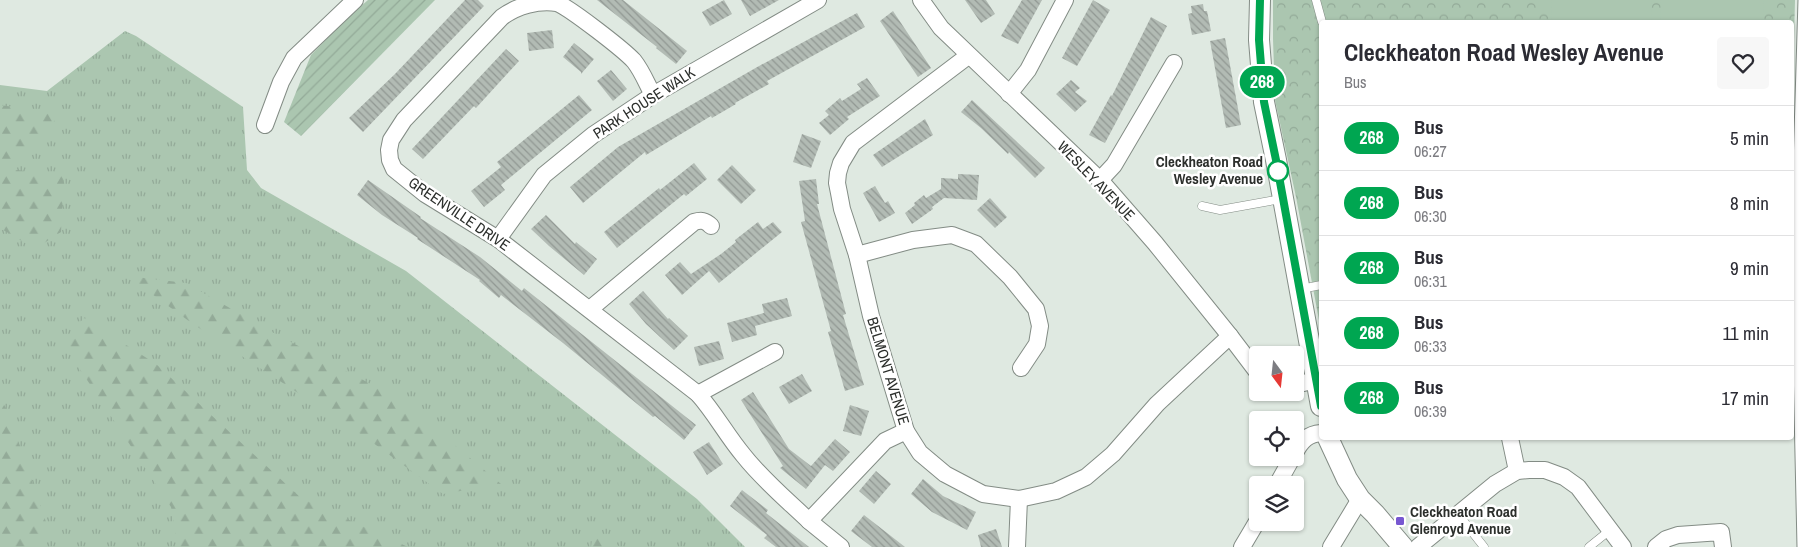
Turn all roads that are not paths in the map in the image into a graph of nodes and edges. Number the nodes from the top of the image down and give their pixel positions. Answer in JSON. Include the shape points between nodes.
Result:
{"nodes":[{"id":1,"x":355,"y":0,"type":"edge"},
{"id":2,"x":818,"y":0,"type":"edge"},
{"id":3,"x":921,"y":0,"type":"edge"},
{"id":4,"x":1064,"y":0,"type":"edge"},
{"id":5,"x":1260,"y":0,"type":"edge"},
{"id":6,"x":1316,"y":0,"type":"edge"},
{"id":7,"x":1810,"y":0,"type":"edge"},
{"id":8,"x":1321,"y":20,"type":"edge"},
{"id":9,"x":968,"y":56,"type":"junction"},
{"id":10,"x":1174,"y":63,"type":"dead end"},
{"id":11,"x":1009,"y":94,"type":"junction"},
{"id":12,"x":652,"y":95,"type":"junction"},
{"id":13,"x":265,"y":125,"type":"dead end"},
{"id":14,"x":1100,"y":180,"type":"junction"},
{"id":15,"x":1283,"y":199,"type":"junction"},
{"id":16,"x":1202,"y":206,"type":"dead end"},
{"id":17,"x":711,"y":226,"type":"dead end"},
{"id":18,"x":498,"y":238,"type":"junction"},
{"id":19,"x":857,"y":255,"type":"junction"},
{"id":20,"x":1319,"y":285,"type":"edge"},
{"id":21,"x":1300,"y":289,"type":"junction"},
{"id":22,"x":1810,"y":306,"type":"edge"},
{"id":23,"x":590,"y":309,"type":"junction"},
{"id":24,"x":1230,"y":336,"type":"junction"},
{"id":25,"x":775,"y":352,"type":"dead end"},
{"id":26,"x":1249,"y":361,"type":"edge"},
{"id":27,"x":1021,"y":368,"type":"dead end"},
{"id":28,"x":1316,"y":380,"type":"junction"},
{"id":29,"x":1304,"y":383,"type":"edge"},
{"id":30,"x":698,"y":394,"type":"junction"},
{"id":31,"x":1319,"y":396,"type":"edge"},
{"id":32,"x":906,"y":431,"type":"junction"},
{"id":33,"x":1319,"y":433,"type":"edge"},
{"id":34,"x":1329,"y":440,"type":"edge"},
{"id":35,"x":1510,"y":440,"type":"edge"},
{"id":36,"x":1304,"y":441,"type":"edge"},
{"id":37,"x":1517,"y":471,"type":"junction"},
{"id":38,"x":1360,"y":499,"type":"junction"},
{"id":39,"x":1019,"y":500,"type":"junction"},
{"id":40,"x":1458,"y":514,"type":"junction"},
{"id":41,"x":809,"y":521,"type":"junction"},
{"id":42,"x":1610,"y":530,"type":"junction"},
{"id":43,"x":1251,"y":531,"type":"edge"},
{"id":44,"x":841,"y":547,"type":"edge"},
{"id":45,"x":1018,"y":547,"type":"edge"},
{"id":46,"x":1242,"y":547,"type":"edge"},
{"id":47,"x":1331,"y":547,"type":"edge"},
{"id":48,"x":1403,"y":547,"type":"edge"},
{"id":49,"x":1418,"y":547,"type":"edge"},
{"id":50,"x":1484,"y":547,"type":"edge"},
{"id":51,"x":1589,"y":547,"type":"edge"},
{"id":52,"x":1623,"y":547,"type":"edge"},
{"id":53,"x":1656,"y":547,"type":"edge"},
{"id":54,"x":1723,"y":547,"type":"edge"},
{"id":55,"x":1810,"y":547,"type":"edge"}],
"edges":[{"from":1,"to":13,"type":"street","via":[[294,58],[280,82]]},
{"from":2,"to":12,"type":"street","name":"PARK HOUSE WALK"},
{"from":3,"to":9,"type":"street","name":"WESLEY AVENUE","via":[[941,28]]},
{"from":4,"to":11,"type":"street","via":[[1028,70]]},
{"from":5,"to":15,"type":"street","via":[[1259,40],[1264,102]]},
{"from":6,"to":8,"type":"lane"},
{"from":7,"to":22,"type":"main road","via":[[1805,188]]},
{"from":9,"to":11,"type":"street","name":"WESLEY AVENUE"},
{"from":9,"to":19,"type":"street","name":"BELMONT AVENUE","via":[[853,143],[847,152],[837,183]]},
{"from":10,"to":14,"type":"street","via":[[1114,165]]},
{"from":11,"to":14,"type":"street","name":"WESLEY AVENUE"},
{"from":12,"to":18,"type":"street","name":"PARK HOUSE WALK","via":[[544,175]]},
{"from":12,"to":18,"type":"street","name":"GREENVILLE DRIVE","via":[[632,59],[576,14],[556,3],[529,4],[514,8],[502,17],[404,120],[391,140],[389,150],[394,169],[425,194]]},
{"from":14,"to":24,"type":"street","name":"WESLEY AVENUE"},
{"from":15,"to":16,"type":"lane","via":[[1220,210]]},
{"from":15,"to":21,"type":"street"},
{"from":17,"to":23,"type":"street","via":[[706,221],[694,222]]},
{"from":18,"to":23,"type":"street","name":"GREENVILLE DRIVE"},
{"from":19,"to":27,"type":"street","via":[[913,240],[952,235],[976,244],[1010,277],[1036,309],[1040,326],[1037,344]]},
{"from":19,"to":32,"type":"street","name":"BELMONT AVENUE","via":[[871,316]]},
{"from":20,"to":21,"type":"lane"},
{"from":21,"to":28,"type":"street"},
{"from":22,"to":55,"type":"main road"},
{"from":23,"to":30,"type":"street","name":"GREENVILLE DRIVE"},
{"from":24,"to":26,"type":"street","name":"WESLEY AVENUE"},
{"from":24,"to":39,"type":"street","name":"BELMONT AVENUE","via":[[1086,477],[1056,491]]},
{"from":25,"to":30,"type":"street"},
{"from":28,"to":29,"type":"street"},
{"from":28,"to":31,"type":"street"},
{"from":30,"to":41,"type":"street","name":"GREENVILLE DRIVE","via":[[763,478]]},
{"from":32,"to":39,"type":"street","name":"BELMONT AVENUE","via":[[920,453],[945,474],[983,494]]},
{"from":32,"to":41,"type":"street","via":[[885,441]]},
{"from":33,"to":36,"type":"street","via":[[1311,434]]},
{"from":34,"to":38,"type":"street"},
{"from":35,"to":37,"type":"street"},
{"from":37,"to":40,"type":"street"},
{"from":37,"to":42,"type":"street","via":[[1544,470],[1564,477],[1578,487]]},
{"from":38,"to":47,"type":"street"},
{"from":38,"to":48,"type":"street"},
{"from":39,"to":45,"type":"street"},
{"from":40,"to":49,"type":"street"},
{"from":40,"to":50,"type":"lane"},
{"from":41,"to":44,"type":"street","name":"GREENVILLE DRIVE"},
{"from":42,"to":51,"type":"lane"},
{"from":42,"to":52,"type":"street"},
{"from":43,"to":46,"type":"street"},
{"from":53,"to":54,"type":"street","via":[[1678,535],[1721,532]]}]}
